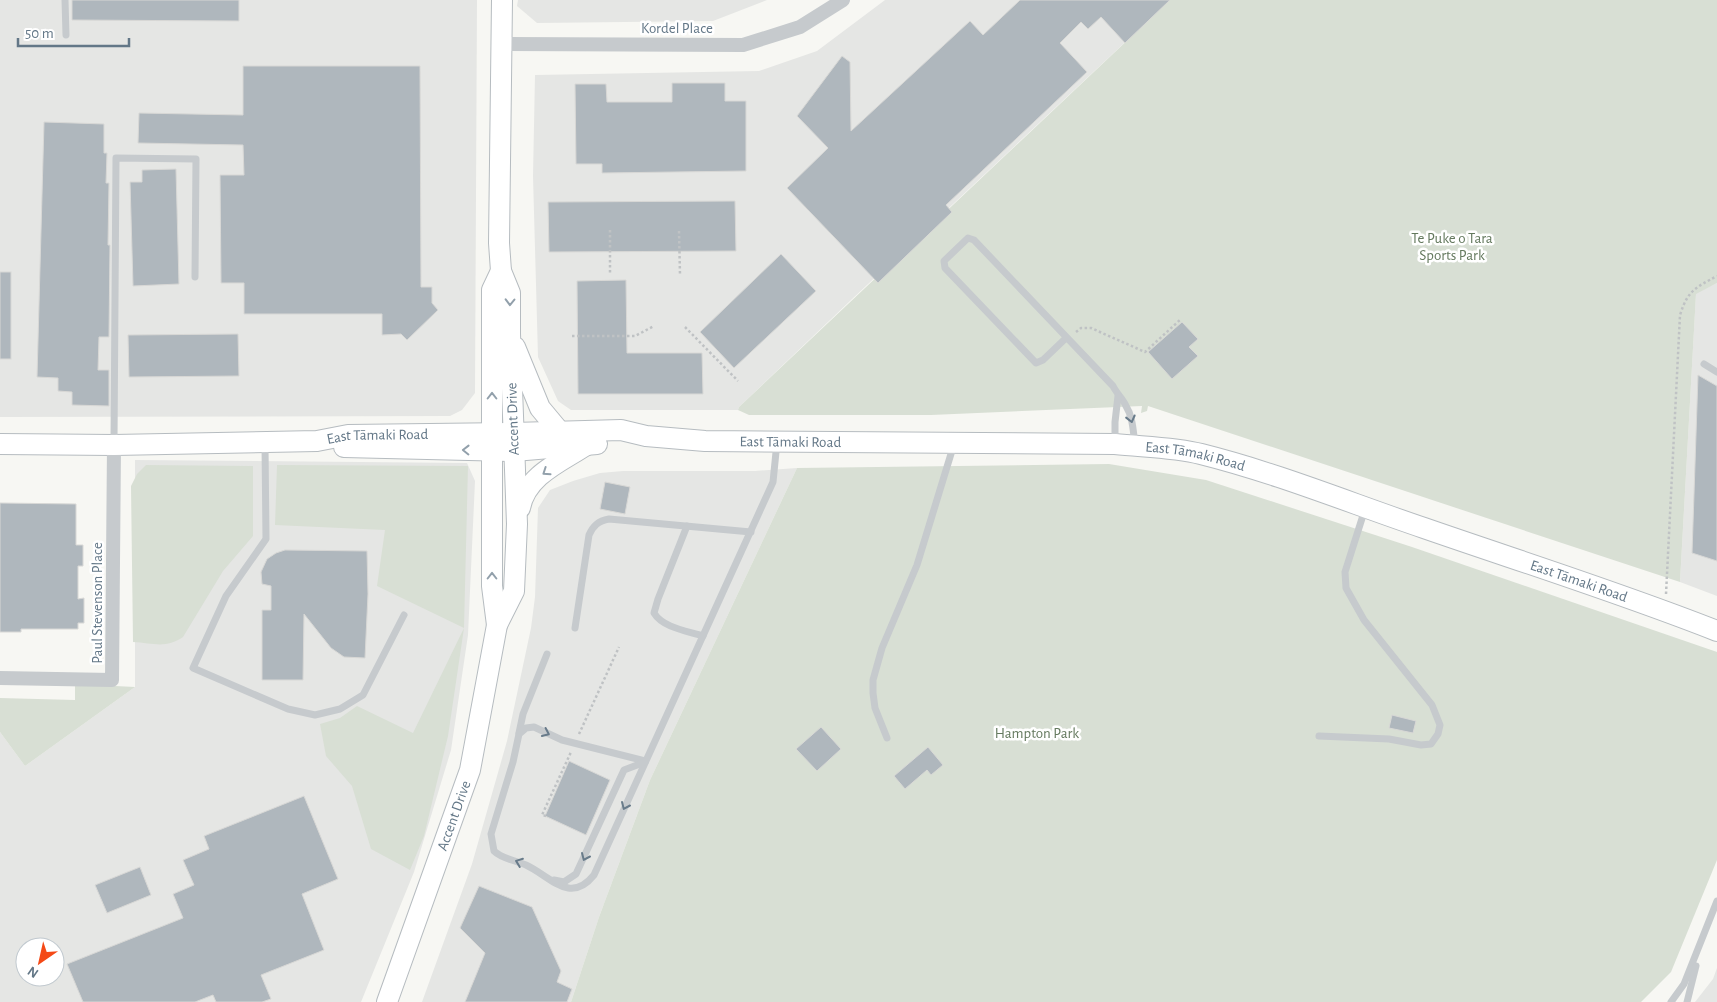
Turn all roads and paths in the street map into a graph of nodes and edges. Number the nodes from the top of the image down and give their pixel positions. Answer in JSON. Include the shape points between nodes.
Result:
{"nodes":[{"id":1,"x":65,"y":0,"type":"edge"},
{"id":2,"x":502,"y":0,"type":"edge"},
{"id":3,"x":843,"y":0,"type":"edge"},
{"id":4,"x":66,"y":35,"type":"dead end"},
{"id":5,"x":502,"y":44,"type":"junction"},
{"id":6,"x":610,"y":230,"type":"dead end"},
{"id":7,"x":679,"y":231,"type":"dead end"},
{"id":8,"x":501,"y":271,"type":"junction"},
{"id":9,"x":610,"y":274,"type":"dead end"},
{"id":10,"x":680,"y":275,"type":"dead end"},
{"id":11,"x":1717,"y":276,"type":"edge"},
{"id":12,"x":195,"y":277,"type":"dead end"},
{"id":13,"x":1181,"y":318,"type":"dead end"},
{"id":14,"x":654,"y":326,"type":"dead end"},
{"id":15,"x":685,"y":327,"type":"dead end"},
{"id":16,"x":510,"y":334,"type":"junction"},
{"id":17,"x":572,"y":336,"type":"dead end"},
{"id":18,"x":1066,"y":338,"type":"junction"},
{"id":19,"x":1704,"y":364,"type":"dead end"},
{"id":20,"x":1717,"y":372,"type":"edge"},
{"id":21,"x":738,"y":381,"type":"dead end"},
{"id":22,"x":1118,"y":396,"type":"junction"},
{"id":23,"x":560,"y":432,"type":"junction"},
{"id":24,"x":646,"y":436,"type":"junction"},
{"id":25,"x":777,"y":441,"type":"junction"},
{"id":26,"x":265,"y":442,"type":"junction"},
{"id":27,"x":492,"y":442,"type":"junction"},
{"id":28,"x":514,"y":442,"type":"junction"},
{"id":29,"x":954,"y":442,"type":"junction"},
{"id":30,"x":0,"y":444,"type":"edge"},
{"id":31,"x":586,"y":444,"type":"junction"},
{"id":32,"x":1115,"y":444,"type":"junction"},
{"id":33,"x":114,"y":445,"type":"junction"},
{"id":34,"x":1135,"y":446,"type":"junction"},
{"id":35,"x":1365,"y":508,"type":"junction"},
{"id":36,"x":517,"y":524,"type":"junction"},
{"id":37,"x":687,"y":526,"type":"junction"},
{"id":38,"x":751,"y":532,"type":"junction"},
{"id":39,"x":1665,"y":610,"type":"junction"},
{"id":40,"x":404,"y":616,"type":"dead end"},
{"id":41,"x":497,"y":625,"type":"junction"},
{"id":42,"x":575,"y":628,"type":"dead end"},
{"id":43,"x":1717,"y":631,"type":"edge"},
{"id":44,"x":703,"y":636,"type":"junction"},
{"id":45,"x":619,"y":647,"type":"dead end"},
{"id":46,"x":547,"y":654,"type":"dead end"},
{"id":47,"x":614,"y":658,"type":"dead end"},
{"id":48,"x":0,"y":678,"type":"edge"},
{"id":49,"x":519,"y":734,"type":"junction"},
{"id":50,"x":1319,"y":736,"type":"dead end"},
{"id":51,"x":887,"y":738,"type":"dead end"},
{"id":52,"x":645,"y":761,"type":"junction"},
{"id":53,"x":549,"y":880,"type":"junction"},
{"id":54,"x":1717,"y":901,"type":"edge"},
{"id":55,"x":1702,"y":938,"type":"junction"},
{"id":56,"x":386,"y":1002,"type":"edge"},
{"id":57,"x":1671,"y":1002,"type":"edge"},
{"id":58,"x":1687,"y":1002,"type":"edge"}],
"edges":[{"from":1,"to":4,"type":"lane"},
{"from":2,"to":5,"type":"main road","name":"Accent Drive"},
{"from":3,"to":5,"type":"street","name":"Kordel Place","via":[[800,27],[742,45]]},
{"from":5,"to":8,"type":"main road","name":"Accent Drive"},
{"from":6,"to":9,"type":"path"},
{"from":7,"to":10,"type":"path"},
{"from":8,"to":16,"type":"main road","name":"Accent Drive","one_way":true,"via":[[510,292]]},
{"from":27,"to":8,"type":"main road","name":"Accent Drive","one_way":true,"via":[[492,290]]},
{"from":11,"to":39,"type":"path","via":[[1694,288],[1680,315]]},
{"from":12,"to":33,"type":"lane","via":[[196,159],[116,158]]},
{"from":13,"to":18,"type":"path","via":[[1144,352],[1091,328],[1081,328]]},
{"from":14,"to":17,"type":"path","via":[[635,336]]},
{"from":15,"to":21,"type":"path"},
{"from":16,"to":23,"type":"main road","via":[[540,408]]},
{"from":16,"to":28,"type":"main road","name":"Accent Drive"},
{"from":18,"to":18,"type":"lane","via":[[1036,363],[945,268],[944,260],[965,240],[972,238]]},
{"from":18,"to":22,"type":"lane","via":[[1113,386]]},
{"from":19,"to":20,"type":"lane"},
{"from":22,"to":32,"type":"lane"},
{"from":22,"to":34,"type":"lane","one_way":true,"via":[[1132,418]]},
{"from":23,"to":24,"type":"main road","name":"East Tāmaki Road","via":[[621,430]]},
{"from":23,"to":28,"type":"main road","name":"East Tāmaki Road"},
{"from":24,"to":25,"type":"main road","name":"East Tāmaki Road","via":[[705,441]]},
{"from":24,"to":31,"type":"main road","name":"East Tāmaki Road","via":[[621,443]]},
{"from":25,"to":29,"type":"main road","name":"East Tāmaki Road"},
{"from":25,"to":38,"type":"lane","via":[[774,482]]},
{"from":26,"to":27,"type":"main road","name":"East Tāmaki Road","via":[[318,441],[349,448]]},
{"from":26,"to":33,"type":"main road","name":"East Tāmaki Road"},
{"from":26,"to":40,"type":"lane","via":[[266,539],[226,596],[193,668],[288,709],[315,715],[340,709],[363,695]]},
{"from":27,"to":28,"type":"main road","name":"East Tāmaki Road"},
{"from":41,"to":27,"type":"main road","name":"Accent Drive","one_way":true,"via":[[492,586]]},
{"from":28,"to":31,"type":"main road","name":"East Tāmaki Road"},
{"from":28,"to":36,"type":"main road","name":"Accent Drive"},
{"from":29,"to":32,"type":"main road","name":"East Tāmaki Road"},
{"from":29,"to":51,"type":"lane","via":[[917,565],[882,648],[873,680],[876,708]]},
{"from":30,"to":33,"type":"main road","name":"East Tāmaki Road"},
{"from":31,"to":36,"type":"main road","one_way":true,"via":[[532,481],[520,504]]},
{"from":32,"to":34,"type":"main road","name":"East Tāmaki Road"},
{"from":33,"to":48,"type":"street","name":"Paul Stevenson Place","via":[[112,680]]},
{"from":34,"to":35,"type":"main road","name":"East Tāmaki Road","via":[[1200,454],[1285,479]]},
{"from":35,"to":39,"type":"main road","name":"East Tāmaki Road"},
{"from":35,"to":50,"type":"lane","via":[[1345,572],[1346,588],[1364,620],[1432,706],[1440,725],[1432,744]]},
{"from":36,"to":41,"type":"main road","name":"Accent Drive","via":[[514,591]]},
{"from":37,"to":38,"type":"lane"},
{"from":37,"to":42,"type":"lane","via":[[609,519],[595,524],[588,535]]},
{"from":37,"to":44,"type":"lane","via":[[654,612],[663,623]]},
{"from":38,"to":44,"type":"lane"},
{"from":39,"to":43,"type":"main road","name":"East Tāmaki Road"},
{"from":41,"to":56,"type":"main road","name":"Accent Drive","via":[[470,770]]},
{"from":44,"to":52,"type":"lane"},
{"from":45,"to":47,"type":"path"},
{"from":46,"to":49,"type":"lane","via":[[523,714]]},
{"from":49,"to":52,"type":"lane","one_way":true,"via":[[534,727],[562,740]]},
{"from":53,"to":49,"type":"lane","one_way":true,"via":[[539,871],[501,856],[492,846],[491,834]]},
{"from":52,"to":53,"type":"lane","one_way":true,"via":[[624,770],[576,874],[564,882]]},
{"from":52,"to":53,"type":"lane","one_way":true,"via":[[590,880],[573,888]]},
{"from":54,"to":55,"type":"lane"},
{"from":55,"to":57,"type":"lane","via":[[1684,984]]},
{"from":55,"to":58,"type":"lane"}]}
